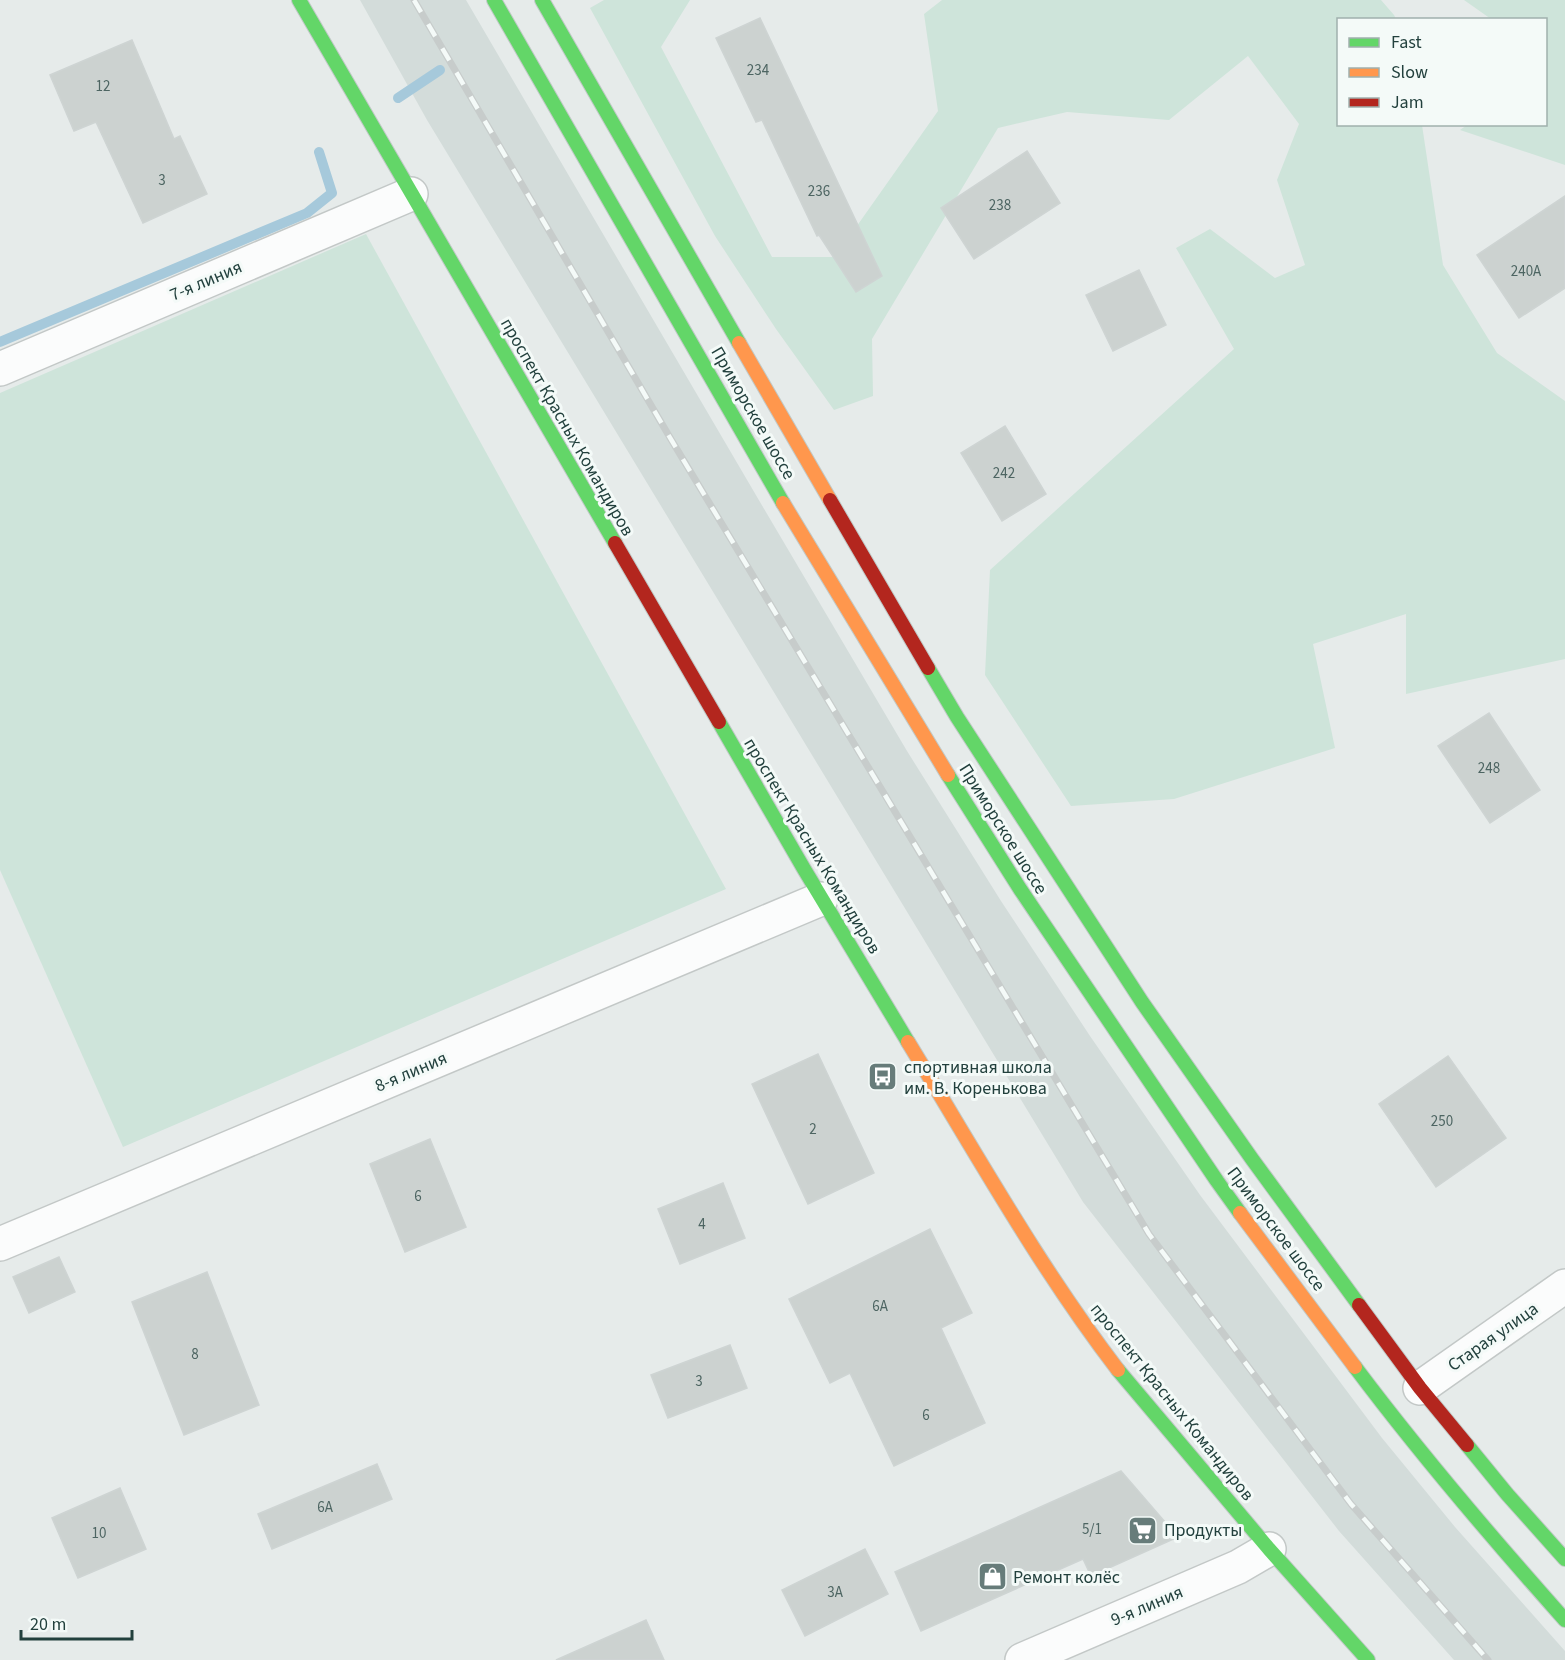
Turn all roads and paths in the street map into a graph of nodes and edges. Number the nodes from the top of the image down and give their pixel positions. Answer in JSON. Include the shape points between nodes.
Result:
{"nodes":[{"id":1,"x":299,"y":0,"type":"edge"},
{"id":2,"x":494,"y":0,"type":"edge"},
{"id":3,"x":542,"y":0,"type":"edge"},
{"id":4,"x":411,"y":194,"type":"junction"},
{"id":5,"x":0,"y":369,"type":"edge"},
{"id":6,"x":821,"y":899,"type":"junction"},
{"id":7,"x":0,"y":1244,"type":"edge"},
{"id":8,"x":1565,"y":1286,"type":"edge"},
{"id":9,"x":1420,"y":1388,"type":"junction"},
{"id":10,"x":1269,"y":1549,"type":"junction"},
{"id":11,"x":1565,"y":1560,"type":"edge"},
{"id":12,"x":1565,"y":1620,"type":"edge"},
{"id":13,"x":1022,"y":1660,"type":"edge"},
{"id":14,"x":1368,"y":1660,"type":"edge"}],
"edges":[{"from":1,"to":4,"type":"main road","name":"проспект Красных Командиров"},
{"from":2,"to":12,"type":"main road","name":"Приморское шоссе","via":[[783,502],[1020,889],[1217,1181],[1398,1425]]},
{"from":3,"to":9,"type":"main road","name":"Приморское шоссе","via":[[957,717],[1142,1002]]},
{"from":4,"to":5,"type":"street","name":"7-я линия"},
{"from":4,"to":6,"type":"main road","name":"проспект Красных Командиров"},
{"from":6,"to":7,"type":"street","name":"8-я линия"},
{"from":6,"to":10,"type":"main road","name":"проспект Красных Командиров","via":[[1083,1325]]},
{"from":8,"to":9,"type":"street","name":"Старая улица"},
{"from":9,"to":11,"type":"main road","name":"Приморское шоссе"},
{"from":10,"to":13,"type":"street","name":"9-я линия","via":[[1238,1567]]},
{"from":10,"to":14,"type":"main road","name":"проспект Красных Командиров"}]}
